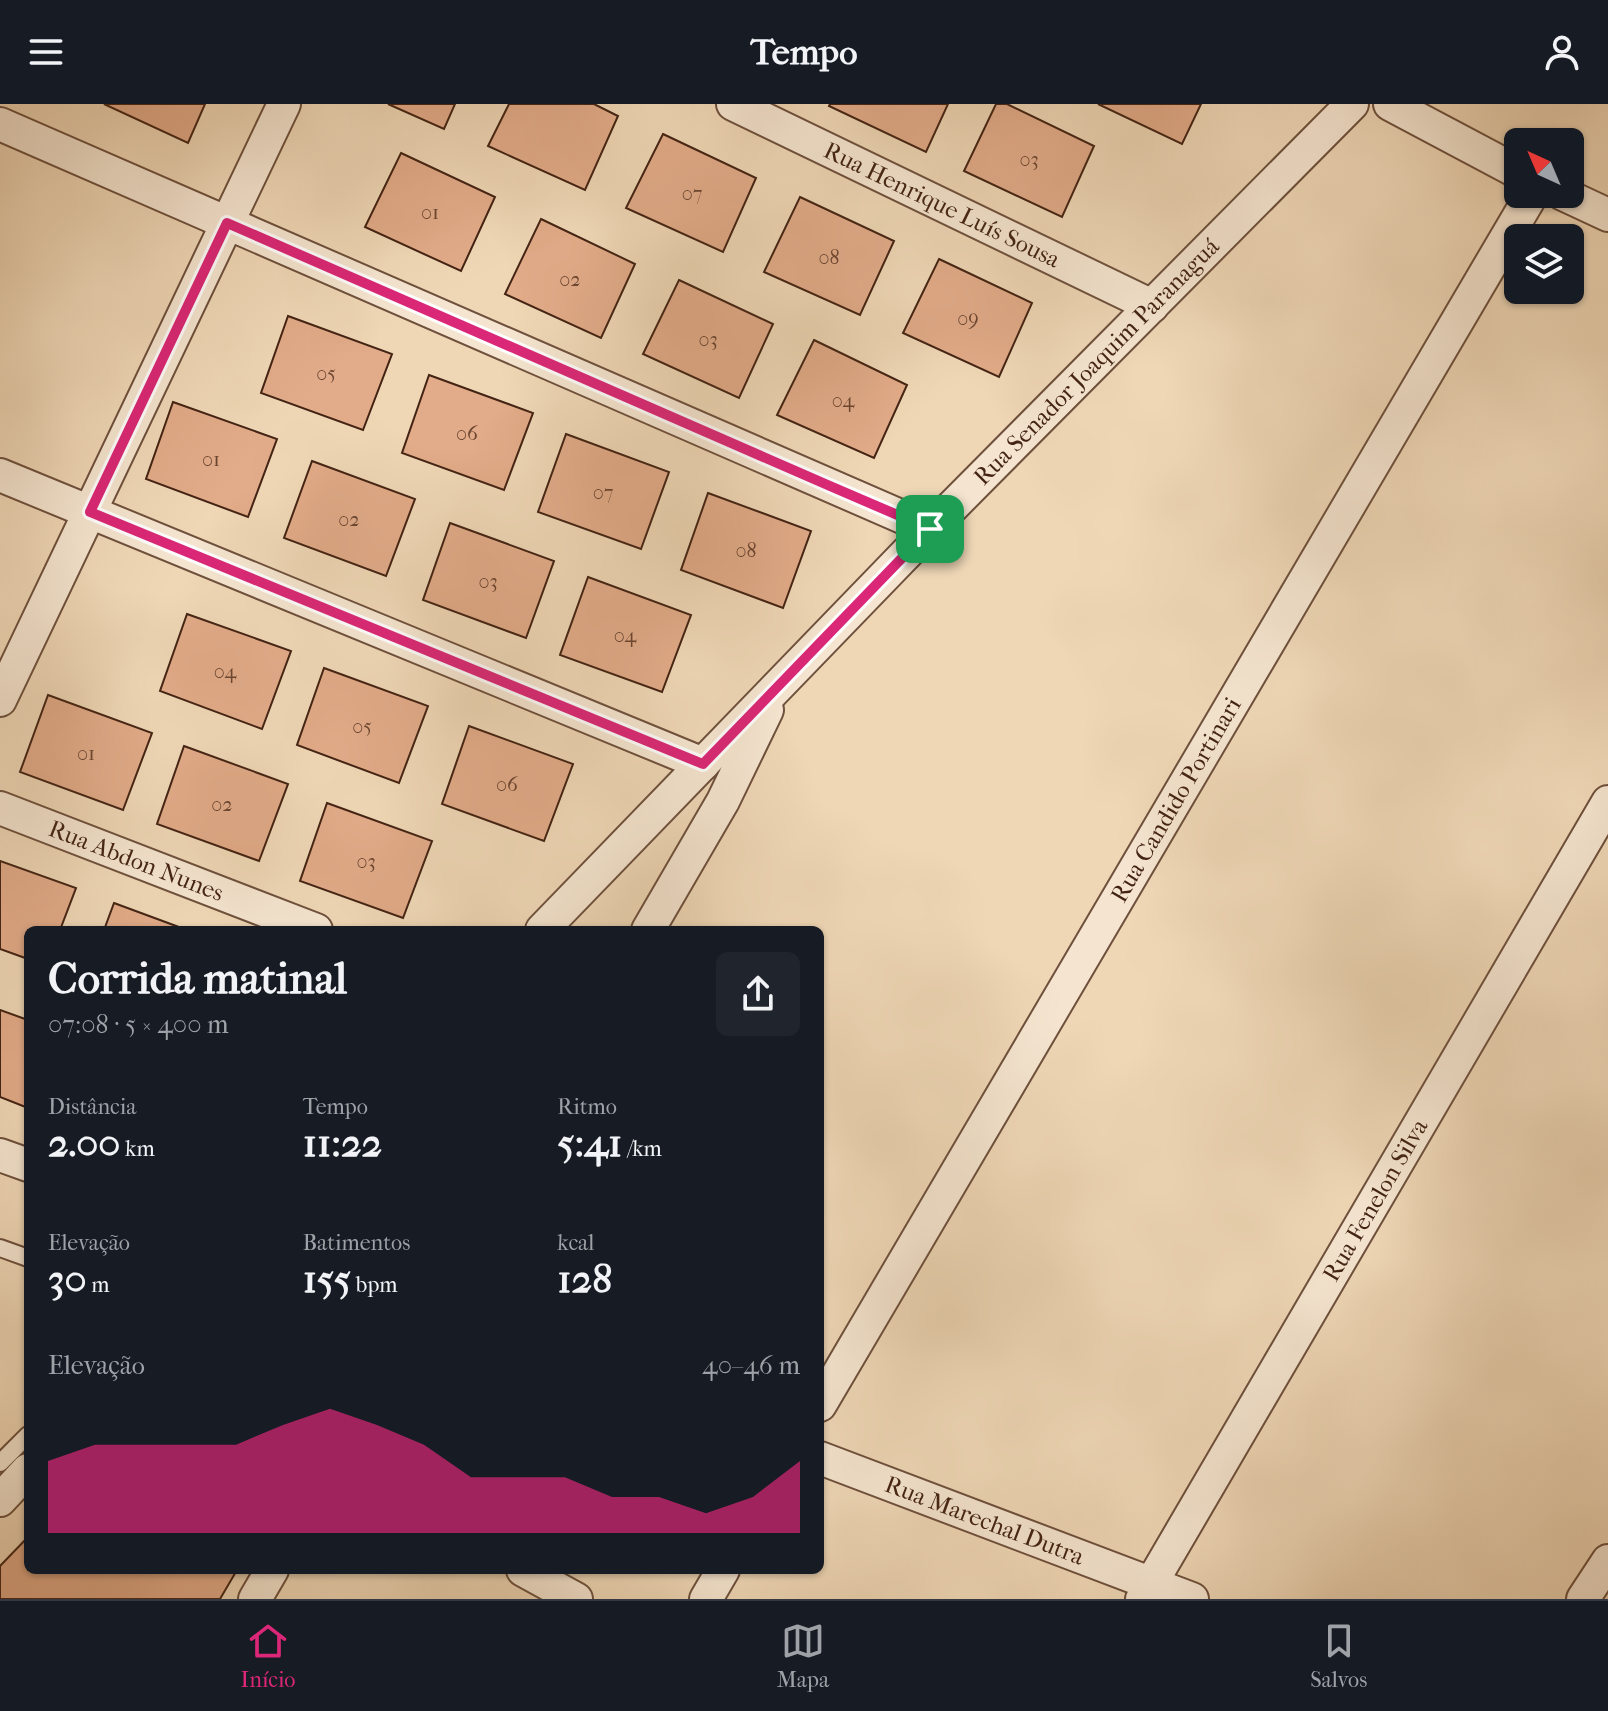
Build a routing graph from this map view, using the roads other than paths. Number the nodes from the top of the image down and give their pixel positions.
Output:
1 (284, 104) edge
2 (733, 104) edge
3 (1352, 104) edge
4 (1390, 104) edge
5 (0, 124) edge
6 (1504, 165) edge
7 (1584, 204) edge
8 (1524, 208) edge
9 (1608, 215) edge
10 (227, 223) junction
11 (1152, 306) junction
12 (0, 475) edge
13 (90, 512) junction
14 (930, 529) junction
15 (781, 682) junction
16 (0, 700) edge
17 (703, 764) junction
18 (1608, 802) edge
19 (0, 808) edge
20 (306, 926) edge
21 (546, 926) edge
22 (650, 926) edge
23 (0, 1155) edge
24 (24, 1164) edge
25 (0, 1248) edge
26 (24, 1257) edge
27 (824, 1398) edge
28 (24, 1439) edge
29 (824, 1460) edge
30 (0, 1463) edge
31 (24, 1474) edge
32 (0, 1500) edge
33 (1608, 1561) edge
34 (270, 1574) edge
35 (530, 1574) edge
36 (721, 1574) edge
37 (1147, 1591) edge
38 (255, 1599) edge
39 (576, 1599) edge
40 (706, 1599) edge
41 (1192, 1599) edge
42 (1583, 1599) edge

1 - 10 street
2 - 11 street, Rua Henrique Luís Sousa
3 - 11 street, Rua Senador Joaquim Paranaguá
4 - 6 street
5 - 10 street
7 - 9 street
8 - 27 street, Rua Candido Portinari
10 - 13 street
10 - 14 street
11 - 14 street, Rua Senador Joaquim Paranaguá
12 - 13 street
13 - 16 street
13 - 17 street
14 - 15 street, Rua Senador Joaquim Paranaguá
15 - 17 street, Rua Senador Joaquim Paranaguá
15 - 22 street
17 - 21 street, Rua Senador Joaquim Paranaguá
18 - 37 street, Rua Fenelon Silva
19 - 20 street, Rua Abdon Nunes
23 - 24 street
25 - 26 lane
28 - 30 lane
29 - 37 street, Rua Marechal Dutra
31 - 32 street
33 - 42 street
34 - 38 street
35 - 39 street
36 - 40 street
37 - 41 street, Rua Marechal Dutra

